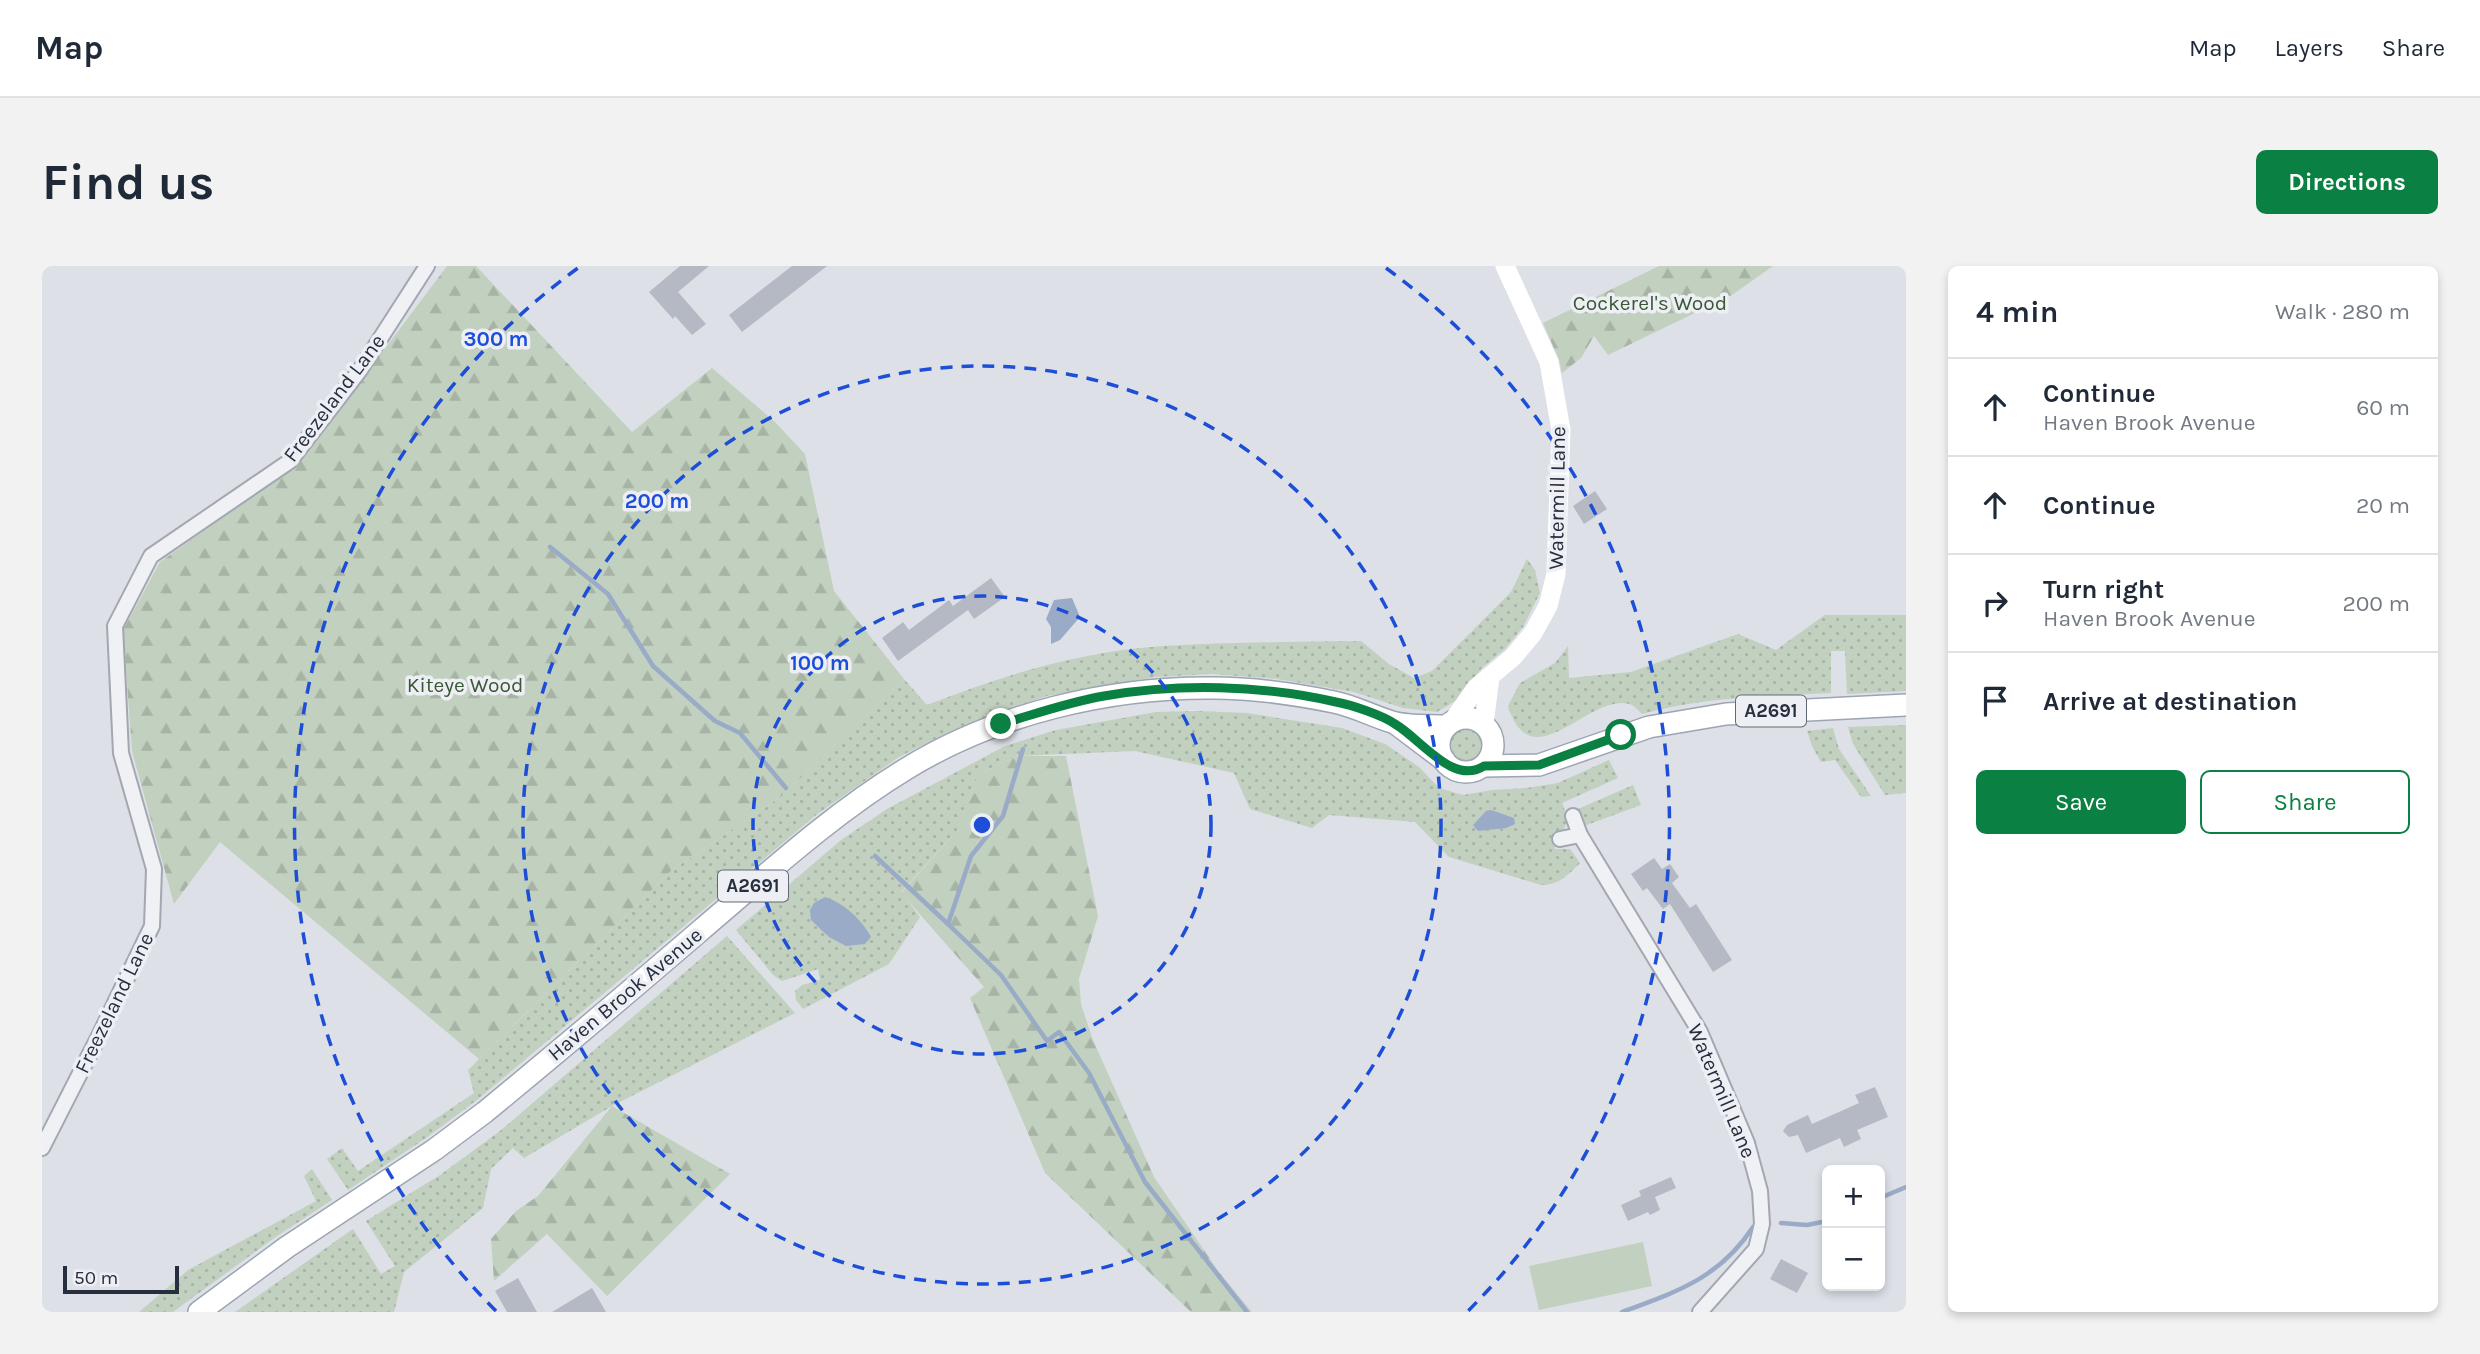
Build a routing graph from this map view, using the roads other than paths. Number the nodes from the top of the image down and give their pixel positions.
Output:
1 (427, 266) edge
2 (1505, 266) edge
3 (1490, 677) junction
4 (1906, 705) edge
5 (1395, 723) junction
6 (1450, 723) junction
7 (1488, 731) junction
8 (1444, 760) junction
9 (1539, 765) junction
10 (1484, 766) junction
11 (1573, 816) dead end
12 (1580, 835) junction
13 (1560, 839) dead end
14 (42, 1148) edge
15 (199, 1312) edge
16 (1700, 1312) edge

1 - 14 street, Freezeland Lane
2 - 3 street, Watermill Lane
3 - 6 street, Watermill Lane
3 - 7 street
4 - 9 main road, A2691
5 - 6 main road, Haven Brook Avenue / A2691
5 - 8 main road, Haven Brook Avenue / A2691
5 - 15 main road, Haven Brook Avenue / A2691
6 - 7 main road
6 - 8 main road
7 - 9 main road
7 - 10 main road
8 - 10 main road
9 - 10 main road, A2691
11 - 12 street, Watermill Lane
12 - 13 street
12 - 16 street, Watermill Lane

